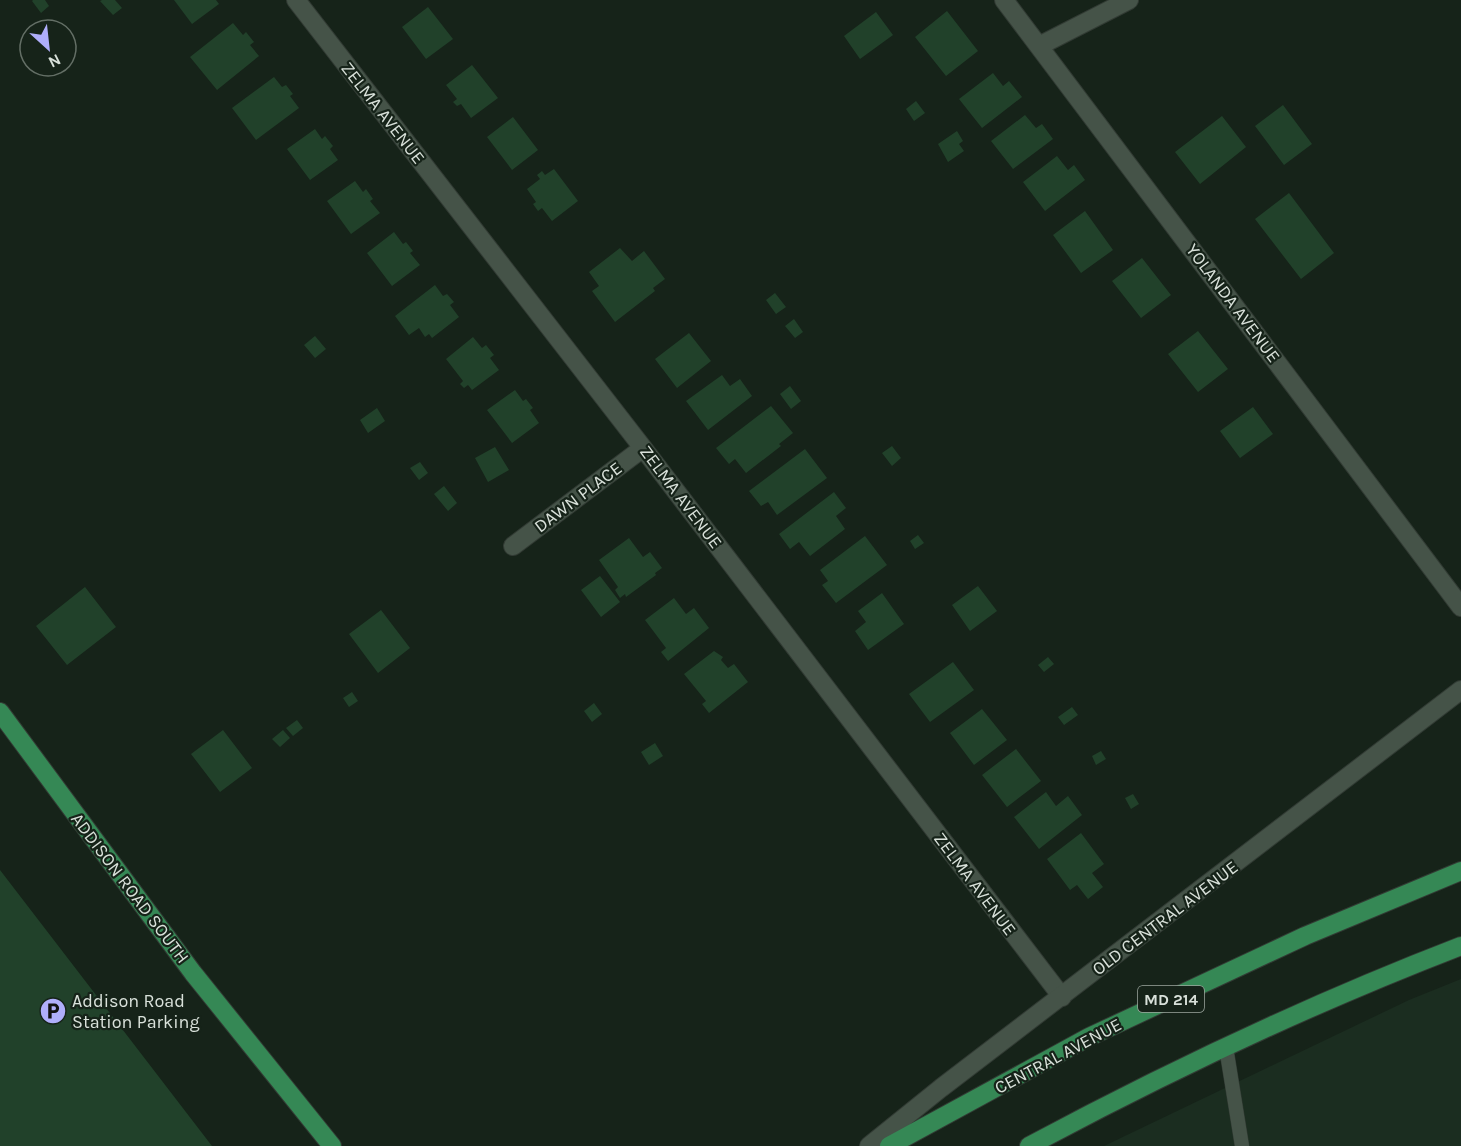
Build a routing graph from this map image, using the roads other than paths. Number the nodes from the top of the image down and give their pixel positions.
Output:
1 (296, 0) edge
2 (1004, 0) edge
3 (1129, 0) edge
4 (1039, 46) junction
5 (643, 448) junction
6 (513, 546) dead end
7 (1461, 607) edge
8 (1461, 690) edge
9 (0, 712) edge
10 (1461, 871) edge
11 (1461, 946) edge
12 (1062, 997) junction
13 (1226, 1047) junction
14 (332, 1146) edge
15 (869, 1146) edge
16 (890, 1146) edge
17 (1029, 1146) edge
18 (1242, 1146) edge

1 - 5 street, ZELMA AVENUE
2 - 4 street, YOLANDA AVENUE
3 - 4 street
4 - 7 street, YOLANDA AVENUE
5 - 6 street, DAWN PLACE
5 - 12 street, ZELMA AVENUE
8 - 12 street, OLD CENTRAL AVENUE
9 - 14 main road, ADDISON ROAD SOUTH
10 - 16 main road, CENTRAL AVENUE / MD 214
11 - 13 main road
12 - 15 street, OLD CENTRAL AVENUE
13 - 17 main road
13 - 18 lane

